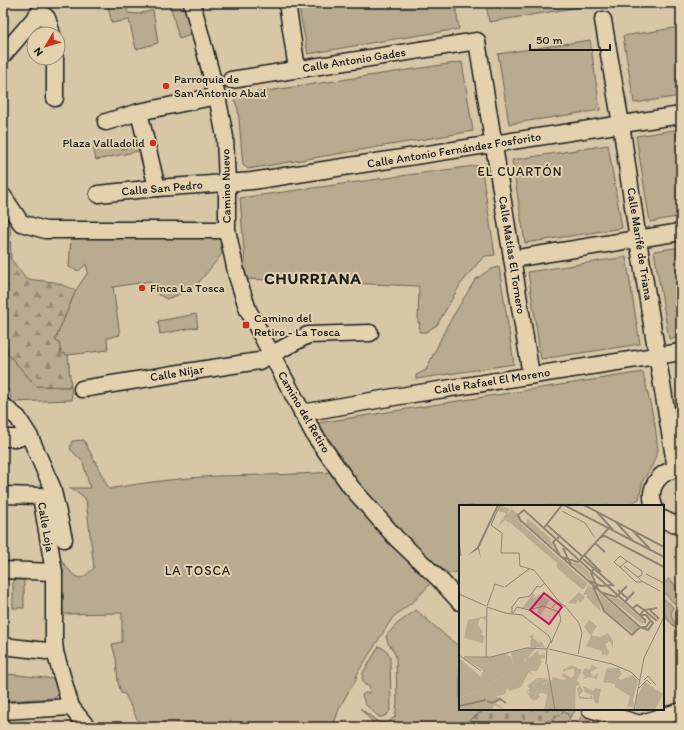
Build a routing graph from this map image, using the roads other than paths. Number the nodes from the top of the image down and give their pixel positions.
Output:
1 (192, 3) edge
2 (287, 3) edge
3 (40, 8) edge
4 (604, 20) dead end
5 (50, 26) edge
6 (477, 41) joint
7 (3, 55) edge
8 (55, 66) edge
9 (297, 69) junction
10 (231, 80) dead end
11 (216, 96) junction
12 (55, 98) dead end
13 (139, 112) junction
14 (681, 115) edge
15 (106, 122) dead end
16 (621, 124) junction
17 (493, 144) junction
18 (227, 183) junction
19 (157, 188) junction
20 (98, 194) dead end
21 (3, 196) edge
22 (227, 230) junction
23 (681, 232) edge
24 (638, 240) junction
25 (512, 260) junction
26 (370, 333) dead end
27 (301, 338) junction
28 (269, 350) junction
29 (681, 352) edge
30 (657, 356) junction
31 (531, 375) junction
32 (285, 380) junction
33 (82, 389) dead end
34 (3, 406) edge
35 (302, 413) junction
36 (3, 438) edge
37 (19, 438) dead end
38 (678, 469) edge
39 (3, 495) edge
40 (653, 505) edge
41 (664, 520) edge
42 (681, 524) edge
43 (64, 539) dead end
44 (3, 570) edge
45 (54, 572) junction
46 (458, 596) edge
47 (3, 646) edge
48 (55, 652) junction
49 (71, 707) junction
50 (593, 710) edge
51 (3, 711) edge
52 (681, 712) edge
53 (84, 725) edge
54 (643, 726) edge

1 - 11 street, Camino Nuevo
2 - 9 street
3 - 5 street
3 - 7 street
4 - 16 street, Calle Marifé de Triana
6 - 9 street, Calle Antonio Gades
6 - 17 street, Calle Matías El Tornero
8 - 12 street
9 - 10 street, Calle Antonio Gades
11 - 13 street
11 - 18 street, Camino Nuevo
13 - 15 street
13 - 19 street
14 - 16 street, Calle Antonio Fernández Fosforito
16 - 17 street, Calle Antonio Fernández Fosforito
16 - 24 street, Calle Marifé de Triana
17 - 18 street, Calle Antonio Fernández Fosforito
17 - 25 street, Calle Matías El Tornero
18 - 19 street, Calle San Pedro
18 - 22 street, Camino Nuevo
19 - 20 street, Calle San Pedro
21 - 22 street, Camino Nuevo
22 - 28 street, Camino del Retiro
23 - 24 street
24 - 25 street
24 - 30 street, Calle Marifé de Triana
25 - 31 street, Calle Matías El Tornero
26 - 27 street, Calle Níjar
27 - 28 street, Calle Níjar
27 - 32 street
28 - 32 street, Camino del Retiro
28 - 33 street, Calle Níjar
29 - 30 street, Calle Rafael El Moreno
30 - 31 street, Calle Rafael El Moreno
30 - 38 street, Calle Marifé de Triana
31 - 35 street, Calle Rafael El Moreno
32 - 35 street, Camino del Retiro
34 - 43 street
35 - 46 street, Camino del Retiro
36 - 37 street
38 - 40 street
39 - 45 street, Calle Loja
41 - 42 street
44 - 45 street
45 - 48 street
47 - 48 street
48 - 49 street
49 - 51 street
49 - 53 street
50 - 54 street
52 - 54 street

